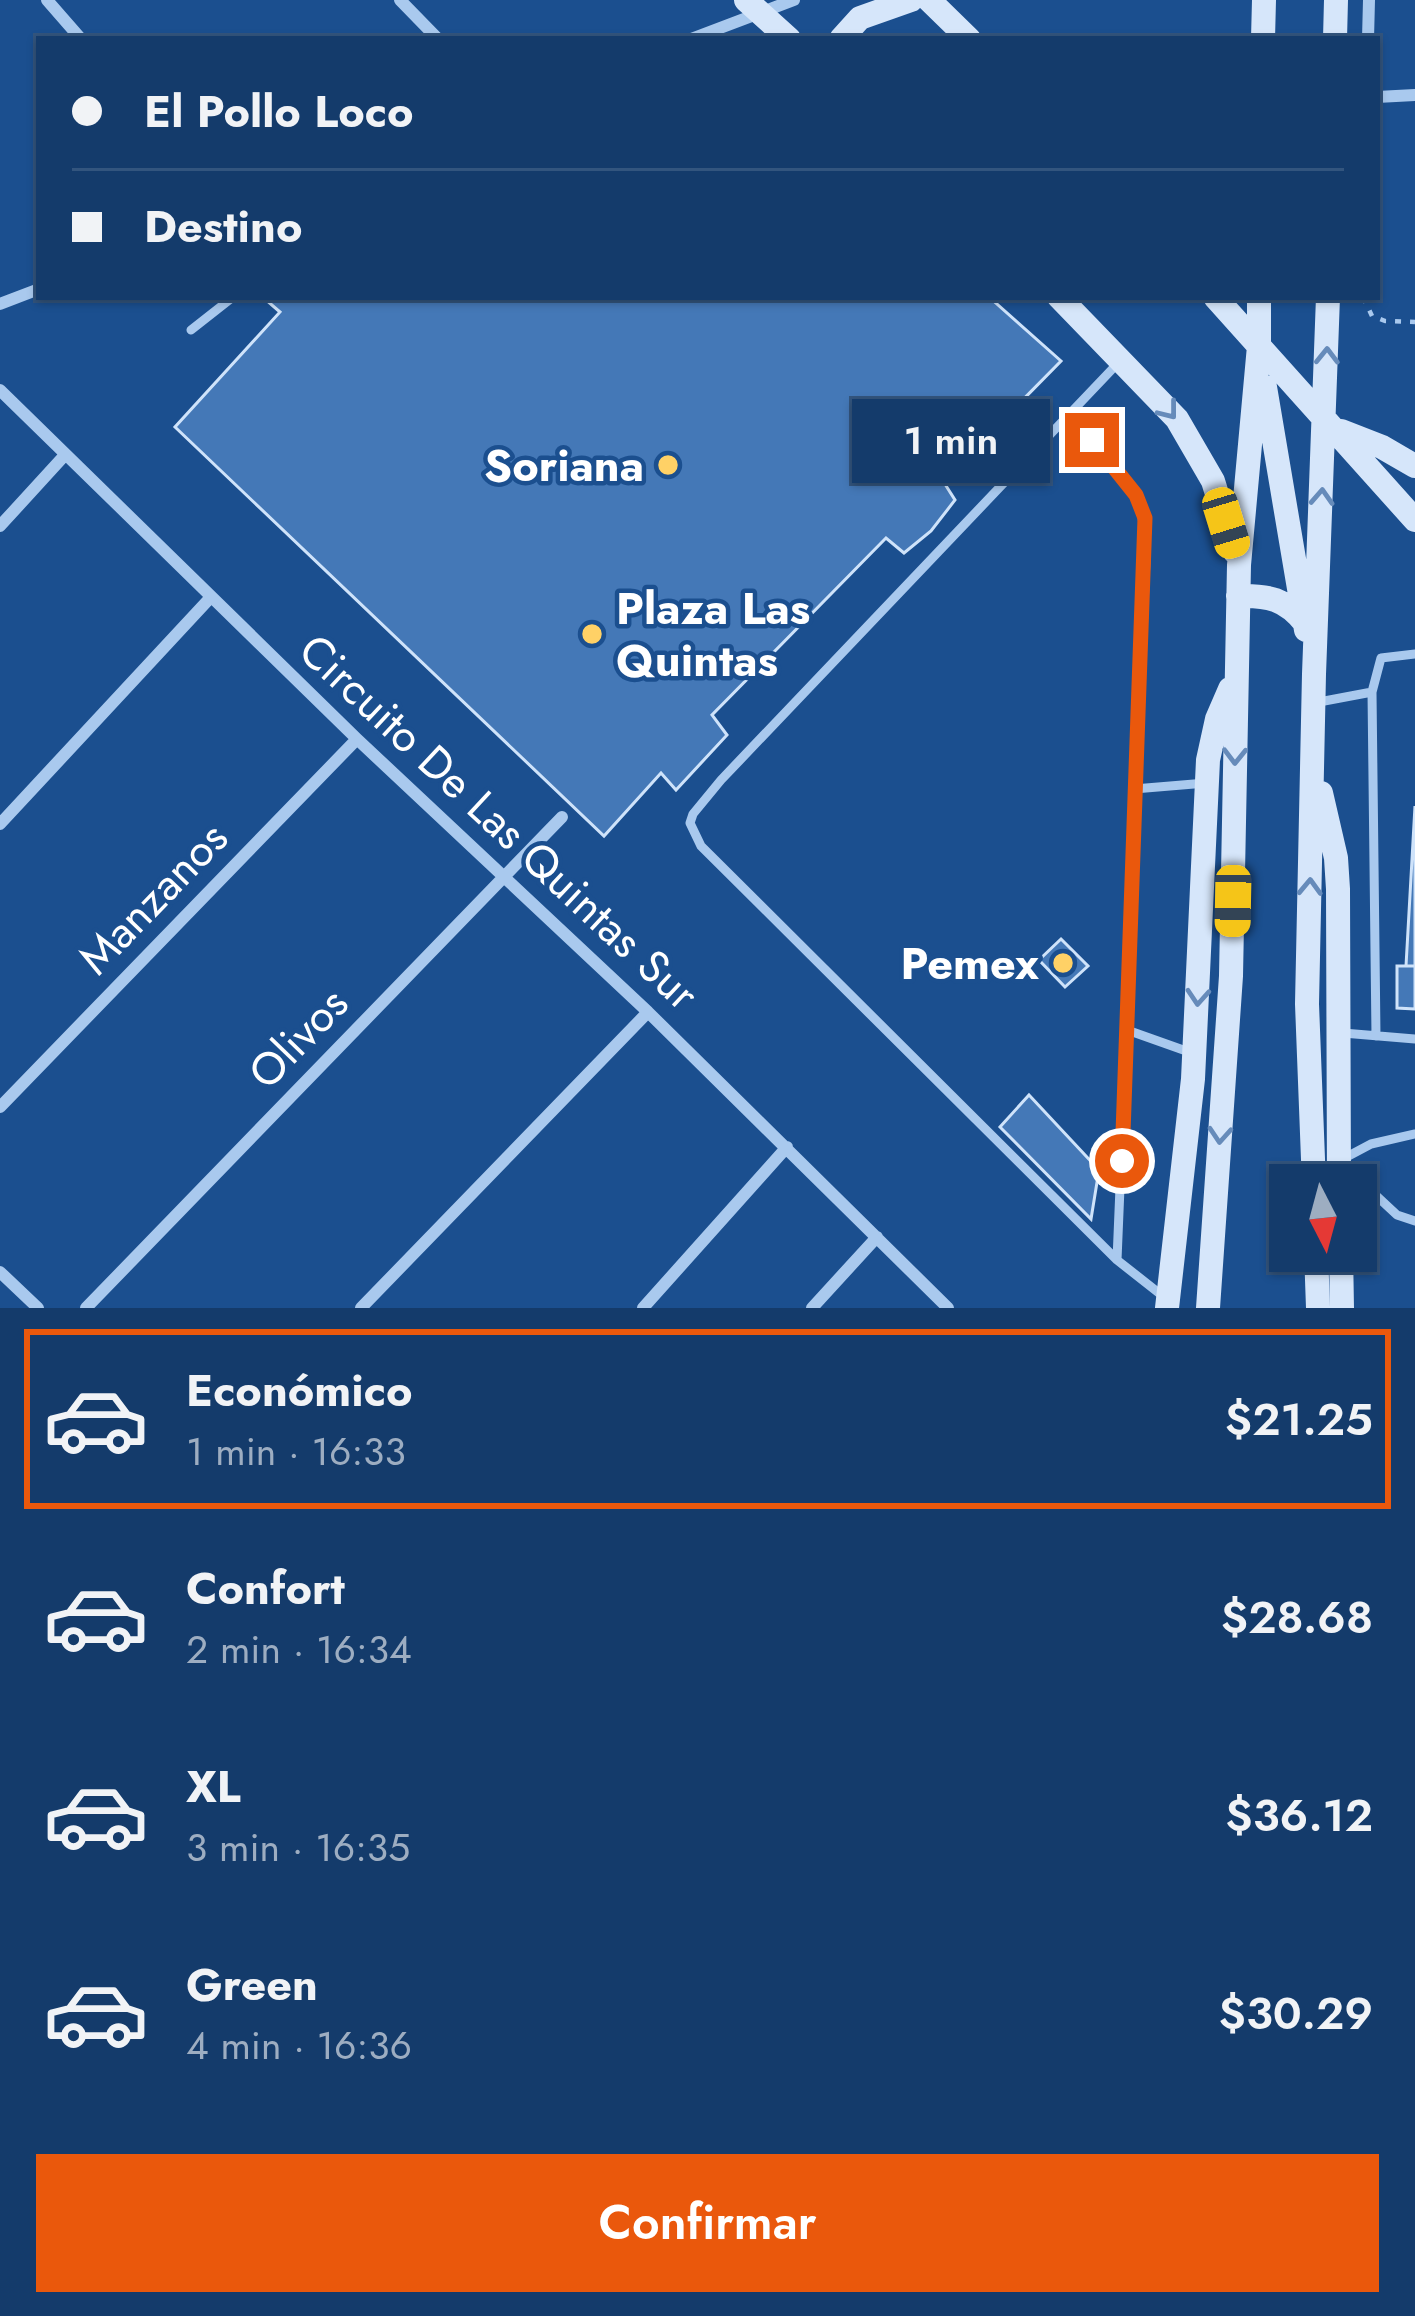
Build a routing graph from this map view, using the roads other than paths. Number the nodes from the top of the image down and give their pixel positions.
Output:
1 (47, 0) edge
2 (400, 0) edge
3 (794, 0) edge
4 (911, 0) edge
5 (929, 0) edge
6 (1264, 0) edge
7 (1336, 0) edge
8 (1369, 0) edge
9 (760, 5) edge
10 (78, 36) edge
11 (435, 36) edge
12 (697, 36) edge
13 (786, 36) edge
14 (845, 36) edge
15 (966, 36) edge
16 (1263, 36) edge
17 (1335, 36) edge
18 (1368, 36) edge
19 (1415, 95) edge
20 (1380, 97) edge
21 (36, 290) edge
22 (2, 300) edge
23 (229, 300) edge
24 (1062, 300) edge
25 (1218, 300) edge
26 (1259, 300) edge
27 (1328, 300) edge
28 (191, 330) dead end
29 (1259, 346) junction
30 (1122, 358) junction
31 (0, 389) edge
32 (1070, 412) junction
33 (1332, 423) junction
34 (64, 456) junction
35 (1415, 466) edge
36 (1415, 520) edge
37 (0, 526) edge
38 (1239, 565) junction
39 (1238, 596) junction
40 (211, 597) junction
41 (1305, 623) junction
42 (1415, 654) edge
43 (1314, 674) junction
44 (1236, 676) junction
45 (1372, 692) junction
46 (1314, 703) junction
47 (357, 739) junction
48 (1313, 766) junction
49 (1206, 783) junction
50 (1134, 789) junction
51 (562, 817) dead end
52 (0, 824) edge
53 (506, 875) junction
54 (649, 1012) junction
55 (1127, 1030) junction
56 (1340, 1033) junction
57 (1376, 1036) junction
58 (1415, 1039) edge
59 (1195, 1054) junction
60 (0, 1108) edge
61 (1415, 1134) edge
62 (788, 1147) junction
63 (1313, 1164) edge
64 (1339, 1164) edge
65 (1349, 1164) edge
66 (1377, 1201) edge
67 (1415, 1221) edge
68 (877, 1237) junction
69 (1117, 1260) junction
70 (0, 1272) edge
71 (1317, 1272) edge
72 (1341, 1272) edge
73 (1167, 1304) edge
74 (38, 1308) edge
75 (86, 1308) edge
76 (361, 1308) edge
77 (643, 1308) edge
78 (812, 1308) edge
79 (948, 1308) edge
80 (1208, 1308) edge
81 (1318, 1308) edge
82 (1342, 1308) edge

1 - 10 street
2 - 11 street
3 - 9 street
4 - 14 main road
5 - 15 main road
6 - 16 main road
7 - 17 main road
8 - 18 street
9 - 12 street
9 - 13 main road
19 - 20 street
21 - 22 street
23 - 28 lane
24 - 30 main road
25 - 29 main road
26 - 29 main road
33 -> 27 main road
29 - 33 main road
29 - 38 main road
29 - 41 main road
30 - 32 lane
30 -> 38 main road
31 - 34 street, Circuito De Las Quintas Sur
32 - 50 lane
32 - 69 lane
33 - 35 main road
33 - 36 main road
43 -> 33 main road
34 - 37 street
34 - 40 street, Circuito De Las Quintas Sur
38 - 39 main road
39 - 41 main road
39 - 44 main road
40 - 47 street, Circuito De Las Quintas Sur
40 - 52 street
41 - 43 main road
42 - 45 lane
43 - 46 main road
44 - 49 main road
44 -> 80 main road
45 - 46 lane
45 - 57 lane
46 - 48 main road
47 - 53 street, Circuito De Las Quintas Sur
47 - 60 street, Manzanos
48 - 56 main road
63 -> 48 main road
49 - 50 lane
49 -> 59 main road
50 - 55 lane
51 - 53 street, Olivos
53 - 54 street, Circuito De Las Quintas Sur
53 - 75 street, Olivos
54 - 62 street, Circuito De Las Quintas Sur
54 - 76 street
55 - 59 lane
55 - 69 lane
56 - 57 lane
56 - 64 main road
57 - 58 lane
59 - 73 main road
61 - 65 lane
62 - 68 street, Circuito De Las Quintas Sur
62 - 77 street
66 - 67 lane
68 - 78 street
68 - 79 street, Circuito De Las Quintas Sur
69 - 73 lane
70 - 74 street
71 - 81 main road
72 - 82 main road

